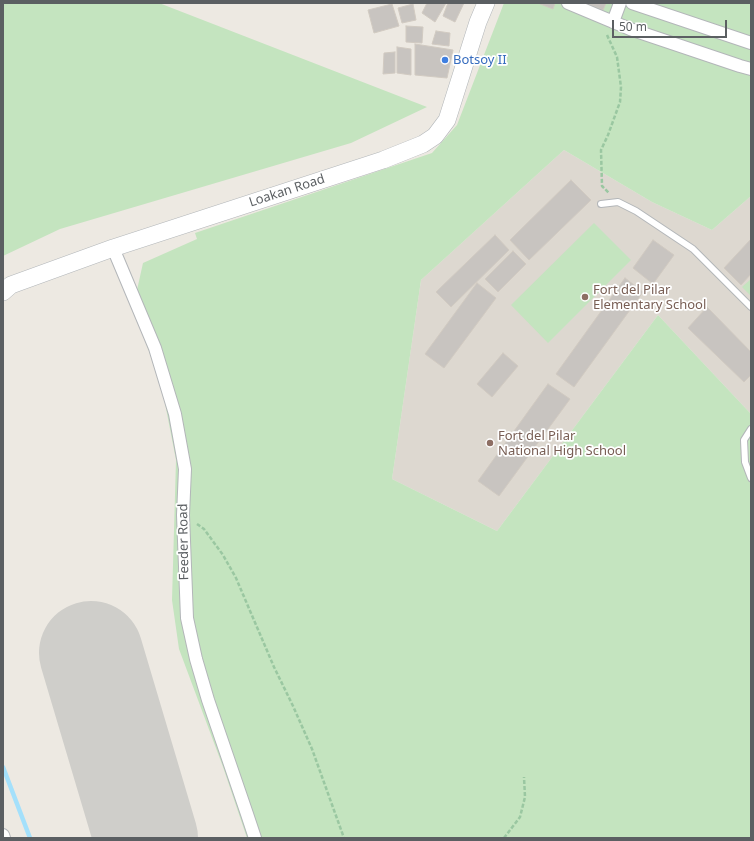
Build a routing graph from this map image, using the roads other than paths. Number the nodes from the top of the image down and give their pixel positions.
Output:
1 (486, 3) edge
2 (568, 3) edge
3 (620, 3) edge
4 (632, 3) edge
5 (609, 27) junction
6 (751, 43) edge
7 (751, 69) edge
8 (601, 204) dead end
9 (113, 248) junction
10 (3, 292) edge
11 (751, 307) edge
12 (751, 429) edge
13 (751, 478) edge
14 (3, 835) edge
15 (4, 838) edge
16 (255, 838) edge

1 - 9 main road, Loakan Road
2 - 5 street
3 - 5 street
4 - 6 street
5 - 7 street
8 - 11 lane
9 - 10 main road, Loakan Road
9 - 16 street, Feeder Road
12 - 13 lane
14 - 15 street

